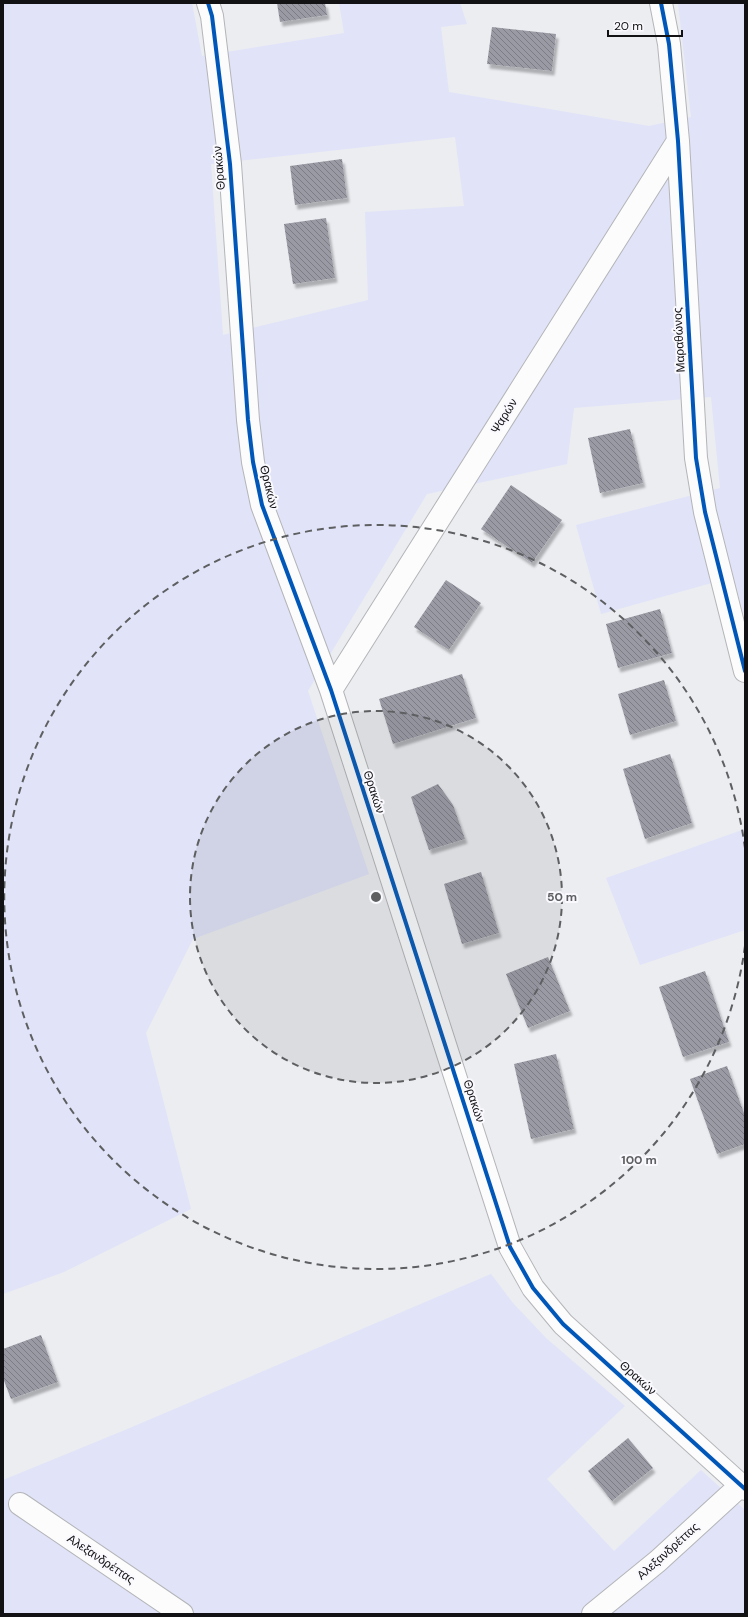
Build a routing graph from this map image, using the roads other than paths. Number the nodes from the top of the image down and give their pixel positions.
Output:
1 (208, 3) edge
2 (661, 3) edge
3 (678, 141) junction
4 (745, 671) edge
5 (330, 690) junction
6 (743, 1487) edge
7 (20, 1504) dead end
8 (182, 1614) edge
9 (593, 1614) edge

1 - 5 street, Θρακών
2 - 3 street, Μαραθώνος
3 - 4 street, Μαραθώνος
3 - 5 street, Ψαρών
5 - 6 street, Θρακών
6 - 9 street, Αλεξανδρέττας
7 - 8 street, Αλεξανδρέττας

